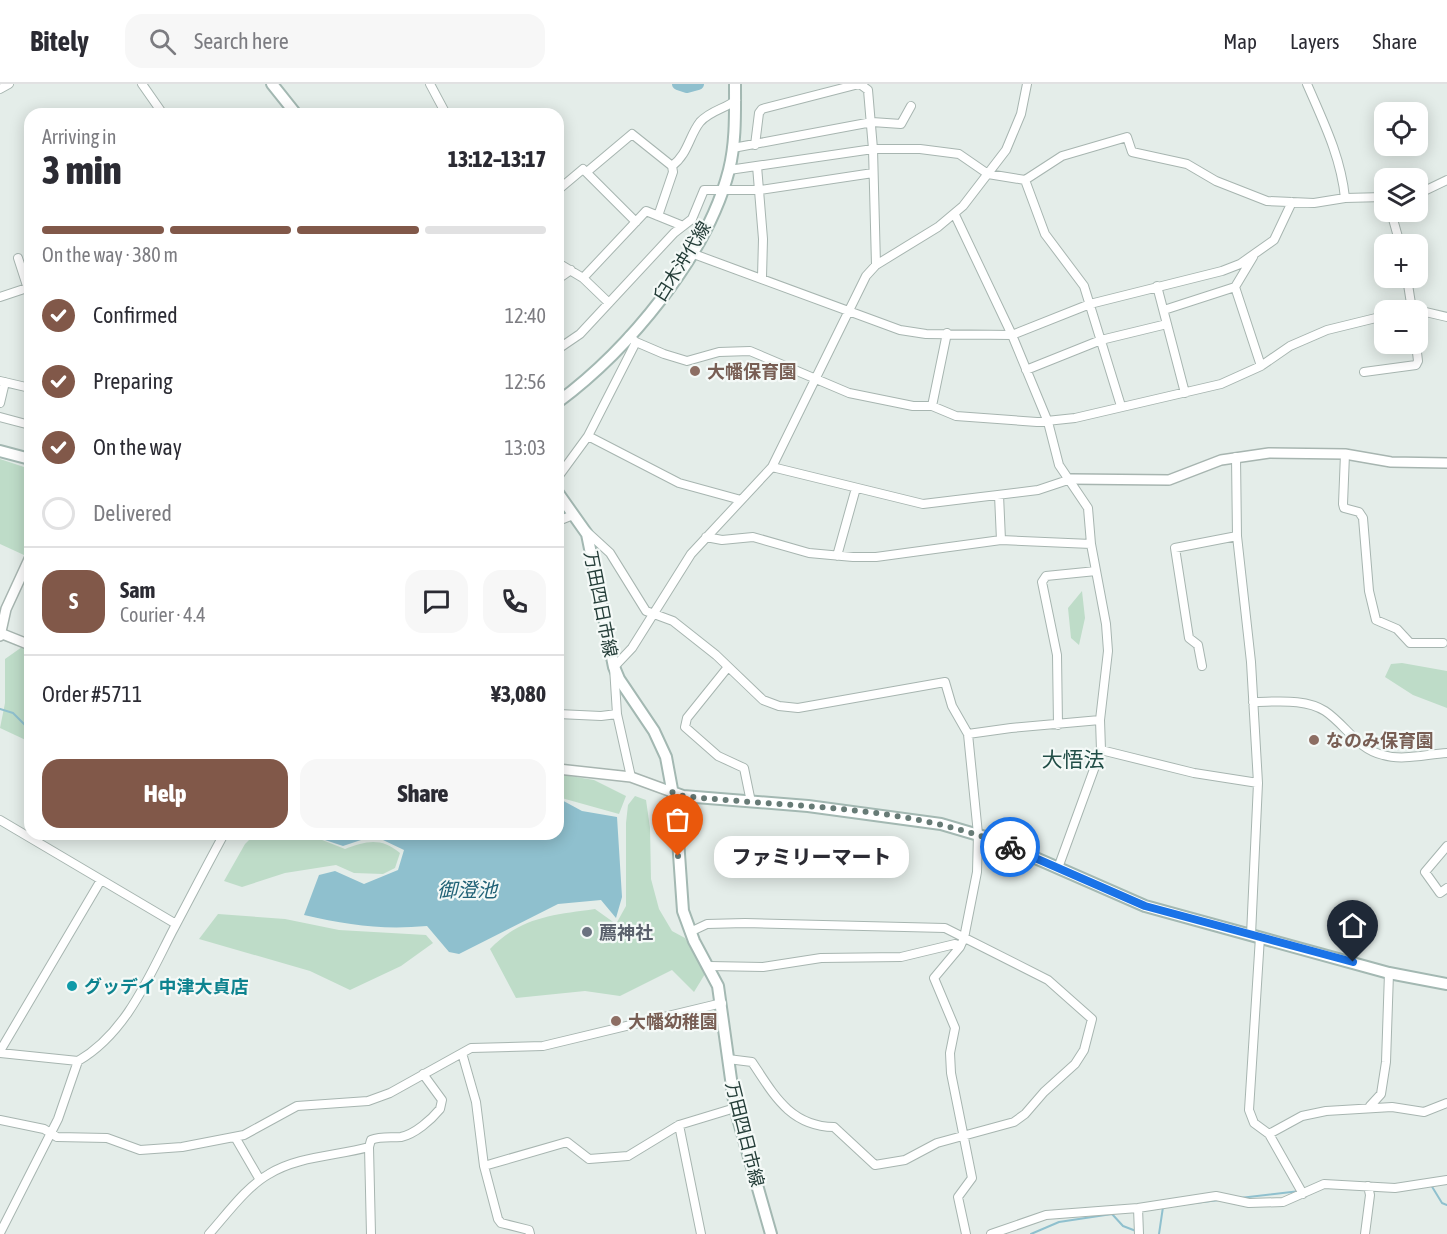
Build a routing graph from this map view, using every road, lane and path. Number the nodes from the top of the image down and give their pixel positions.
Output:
1 (9, 84) edge
2 (142, 84) edge
3 (272, 84) edge
4 (430, 84) edge
5 (737, 84) edge
6 (860, 84) edge
7 (1027, 84) edge
8 (1307, 84) edge
9 (0, 89) edge
10 (735, 101) junction
11 (911, 106) dead end
12 (159, 108) edge
13 (291, 108) edge
14 (443, 108) edge
15 (872, 122) junction
16 (754, 145) junction
17 (733, 148) junction
18 (873, 149) junction
19 (672, 166) junction
20 (757, 166) junction
21 (729, 170) junction
22 (588, 171) junction
23 (873, 173) junction
24 (988, 174) junction
25 (1024, 180) junction
26 (1447, 180) edge
27 (564, 185) edge
28 (1428, 189) edge
29 (760, 190) junction
30 (723, 191) junction
31 (1374, 197) edge
32 (1345, 198) junction
33 (1292, 202) junction
34 (955, 215) junction
35 (658, 216) junction
36 (636, 222) junction
37 (683, 226) junction
38 (691, 253) junction
39 (1254, 256) junction
40 (18, 258) dead end
41 (876, 265) junction
42 (564, 266) edge
43 (571, 270) junction
44 (564, 275) edge
45 (24, 277) edge
46 (762, 277) junction
47 (584, 278) junction
48 (1157, 286) junction
49 (1236, 287) junction
50 (24, 293) edge
51 (0, 297) edge
52 (609, 303) junction
53 (1090, 304) junction
54 (1164, 310) junction
55 (848, 312) junction
56 (1428, 313) edge
57 (1447, 317) edge
58 (1374, 318) edge
59 (1167, 324) junction
60 (947, 333) junction
61 (1012, 335) junction
62 (632, 339) junction
63 (1101, 340) junction
64 (564, 345) edge
65 (1417, 354) edge
66 (1261, 366) junction
67 (1026, 370) junction
68 (1364, 372) dead end
69 (815, 377) junction
70 (3, 381) edge
71 (24, 386) edge
72 (564, 393) edge
73 (1185, 393) junction
74 (0, 402) edge
75 (932, 406) junction
76 (1121, 406) junction
77 (0, 417) edge
78 (1048, 422) junction
79 (24, 423) edge
80 (588, 436) junction
81 (0, 451) edge
82 (1345, 454) junction
83 (24, 457) edge
84 (1236, 457) junction
85 (1447, 463) edge
86 (772, 468) junction
87 (564, 469) edge
88 (1071, 479) junction
89 (856, 488) junction
90 (999, 495) junction
91 (741, 500) junction
92 (564, 502) edge
93 (573, 515) junction
94 (564, 519) edge
95 (584, 529) junction
96 (1237, 536) junction
97 (706, 537) junction
98 (1001, 540) junction
99 (1091, 544) junction
100 (837, 556) junction
101 (24, 570) edge
102 (1096, 571) junction
103 (655, 615) junction
104 (0, 634) edge
105 (24, 643) edge
106 (1443, 643) dead end
107 (1202, 666) dead end
108 (614, 667) junction
109 (728, 667) junction
110 (1253, 702) junction
111 (564, 714) edge
112 (617, 714) junction
113 (1100, 720) junction
114 (1058, 725) junction
115 (968, 734) junction
116 (1101, 750) junction
117 (1447, 753) edge
118 (564, 770) edge
119 (631, 777) junction
120 (1258, 783) junction
121 (672, 792) junction
122 (751, 802) junction
123 (0, 820) edge
124 (24, 834) edge
125 (978, 834) junction
126 (34, 840) edge
127 (221, 840) edge
128 (1447, 846) edge
129 (1058, 868) junction
130 (101, 880) junction
131 (1447, 888) edge
132 (176, 924) junction
133 (690, 932) junction
134 (1256, 936) junction
135 (962, 942) junction
136 (709, 966) junction
137 (1389, 973) junction
138 (1447, 984) edge
139 (722, 1003) junction
140 (0, 1052) edge
141 (462, 1053) junction
142 (728, 1059) junction
143 (78, 1061) junction
144 (423, 1074) junction
145 (1447, 1103) edge
146 (1370, 1106) junction
147 (735, 1108) junction
148 (0, 1120) edge
149 (679, 1125) junction
150 (51, 1132) junction
151 (1269, 1134) junction
152 (962, 1135) junction
153 (235, 1137) junction
154 (369, 1147) junction
155 (484, 1166) junction
156 (260, 1180) junction
157 (1447, 1180) edge
158 (1368, 1186) junction
159 (1303, 1194) junction
160 (1138, 1208) junction
161 (0, 1233) edge
162 (209, 1234) edge
163 (371, 1234) edge
164 (530, 1234) edge
165 (701, 1234) edge
166 (771, 1234) edge
167 (966, 1234) edge
168 (991, 1234) edge
169 (1139, 1234) edge
170 (1365, 1234) edge

1 - 9 street
2 - 12 street
3 - 13 main road
4 - 14 street
5 - 10 main road, 臼木沖代線
6 - 15 street
6 - 16 street
7 - 24 street
8 - 32 street
10 - 17 main road, 臼木沖代線
10 - 19 street
11 - 15 street
15 - 16 street
15 - 18 street
16 - 17 street
17 - 21 main road, 臼木沖代線
18 - 20 street
18 - 23 street
18 - 24 street
19 - 22 street
19 - 35 street
20 - 21 street
20 - 29 street
21 - 30 main road, 臼木沖代線
22 - 27 street
22 - 36 street
23 - 29 street
23 - 41 street
24 - 25 street
24 - 34 street
25 - 33 street
25 - 53 street
26 - 28 street
29 - 30 street
29 - 46 street
30 - 37 street
30 - 38 main road, 臼木沖代線
31 - 32 street
32 - 33 street
33 - 39 street
34 - 41 street
34 - 61 street
35 - 36 street
35 - 37 street
36 - 47 street
37 - 52 street
38 - 46 street
38 - 62 main road, 臼木沖代線
39 - 48 street
39 - 49 street
40 - 45 street
41 - 55 street
42 - 43 street
43 - 44 street
43 - 47 street
46 - 55 street
47 - 52 street
48 - 53 street
48 - 54 street
49 - 54 street
49 - 66 street
50 - 51 street
52 - 64 street
53 - 61 street
53 - 63 street
54 - 59 street
55 - 60 street
55 - 69 street
56 - 57 street
58 - 66 street
59 - 63 street
59 - 73 street
60 - 61 street
60 - 75 street
61 - 67 street
62 - 69 street
62 - 72 main road, 臼木沖代線
62 - 80 street
63 - 67 street
63 - 76 street
65 - 68 street
66 - 73 street
67 - 78 street
69 - 75 street
69 - 86 street
70 - 71 street
70 - 74 street
73 - 76 street
75 - 78 street
76 - 78 street
77 - 79 street
78 - 88 street
80 - 87 street
80 - 91 street
81 - 83 main road
82 - 84 street
82 - 85 street
82 - 106 street
84 - 88 street
84 - 96 street
86 - 89 street
86 - 91 street
88 - 90 street
88 - 99 street
89 - 90 street
89 - 100 street
90 - 98 street
91 - 97 street
92 - 93 main road, 万田四日市線
93 - 94 street
93 - 95 main road, 万田四日市線
95 - 103 street
95 - 108 main road, 万田四日市線
96 - 107 street
96 - 110 street
97 - 100 street
97 - 103 street
98 - 99 street
98 - 100 street
99 - 102 street
101 - 104 street
102 - 113 street
102 - 114 street
103 - 108 street
103 - 109 street
104 - 105 street
108 - 112 street
108 - 121 main road, 万田四日市線
109 - 115 street
109 - 122 street
110 - 117 street
110 - 120 street
111 - 112 street
112 - 119 street
113 - 114 street
113 - 116 street
114 - 115 street
115 - 125 street
116 - 120 street
116 - 129 street
118 - 119 street
119 - 121 street
120 - 134 street
121 - 122 main road
121 - 133 main road, 万田四日市線
122 - 125 main road
123 - 124 street
125 - 129 main road
125 - 135 street
126 - 130 street
127 - 132 street
128 - 131 street
129 - 134 main road
130 - 132 street
130 - 140 street
132 - 143 street
133 - 135 street
133 - 136 main road, 万田四日市線
134 - 137 main road
134 - 151 street
135 - 136 street
135 - 152 street
135 - 152 street
136 - 139 main road, 万田四日市線
137 - 138 main road
137 - 146 street
139 - 141 street
139 - 142 main road, 万田四日市線
140 - 143 street
141 - 144 street
141 - 155 street
142 - 147 main road, 万田四日市線
142 - 152 street
143 - 150 street
144 - 153 street
144 - 154 street
145 - 146 street
146 - 151 street
147 - 149 street
147 - 166 main road, 万田四日市線
148 - 150 street
149 - 155 street
149 - 165 street
150 - 153 street
150 - 161 street
151 - 159 street
152 - 167 street
153 - 156 street
154 - 156 street
154 - 163 street
155 - 164 street
156 - 162 street
157 - 158 street
158 - 159 street
158 - 170 street
159 - 160 street
160 - 168 street
160 - 169 street

